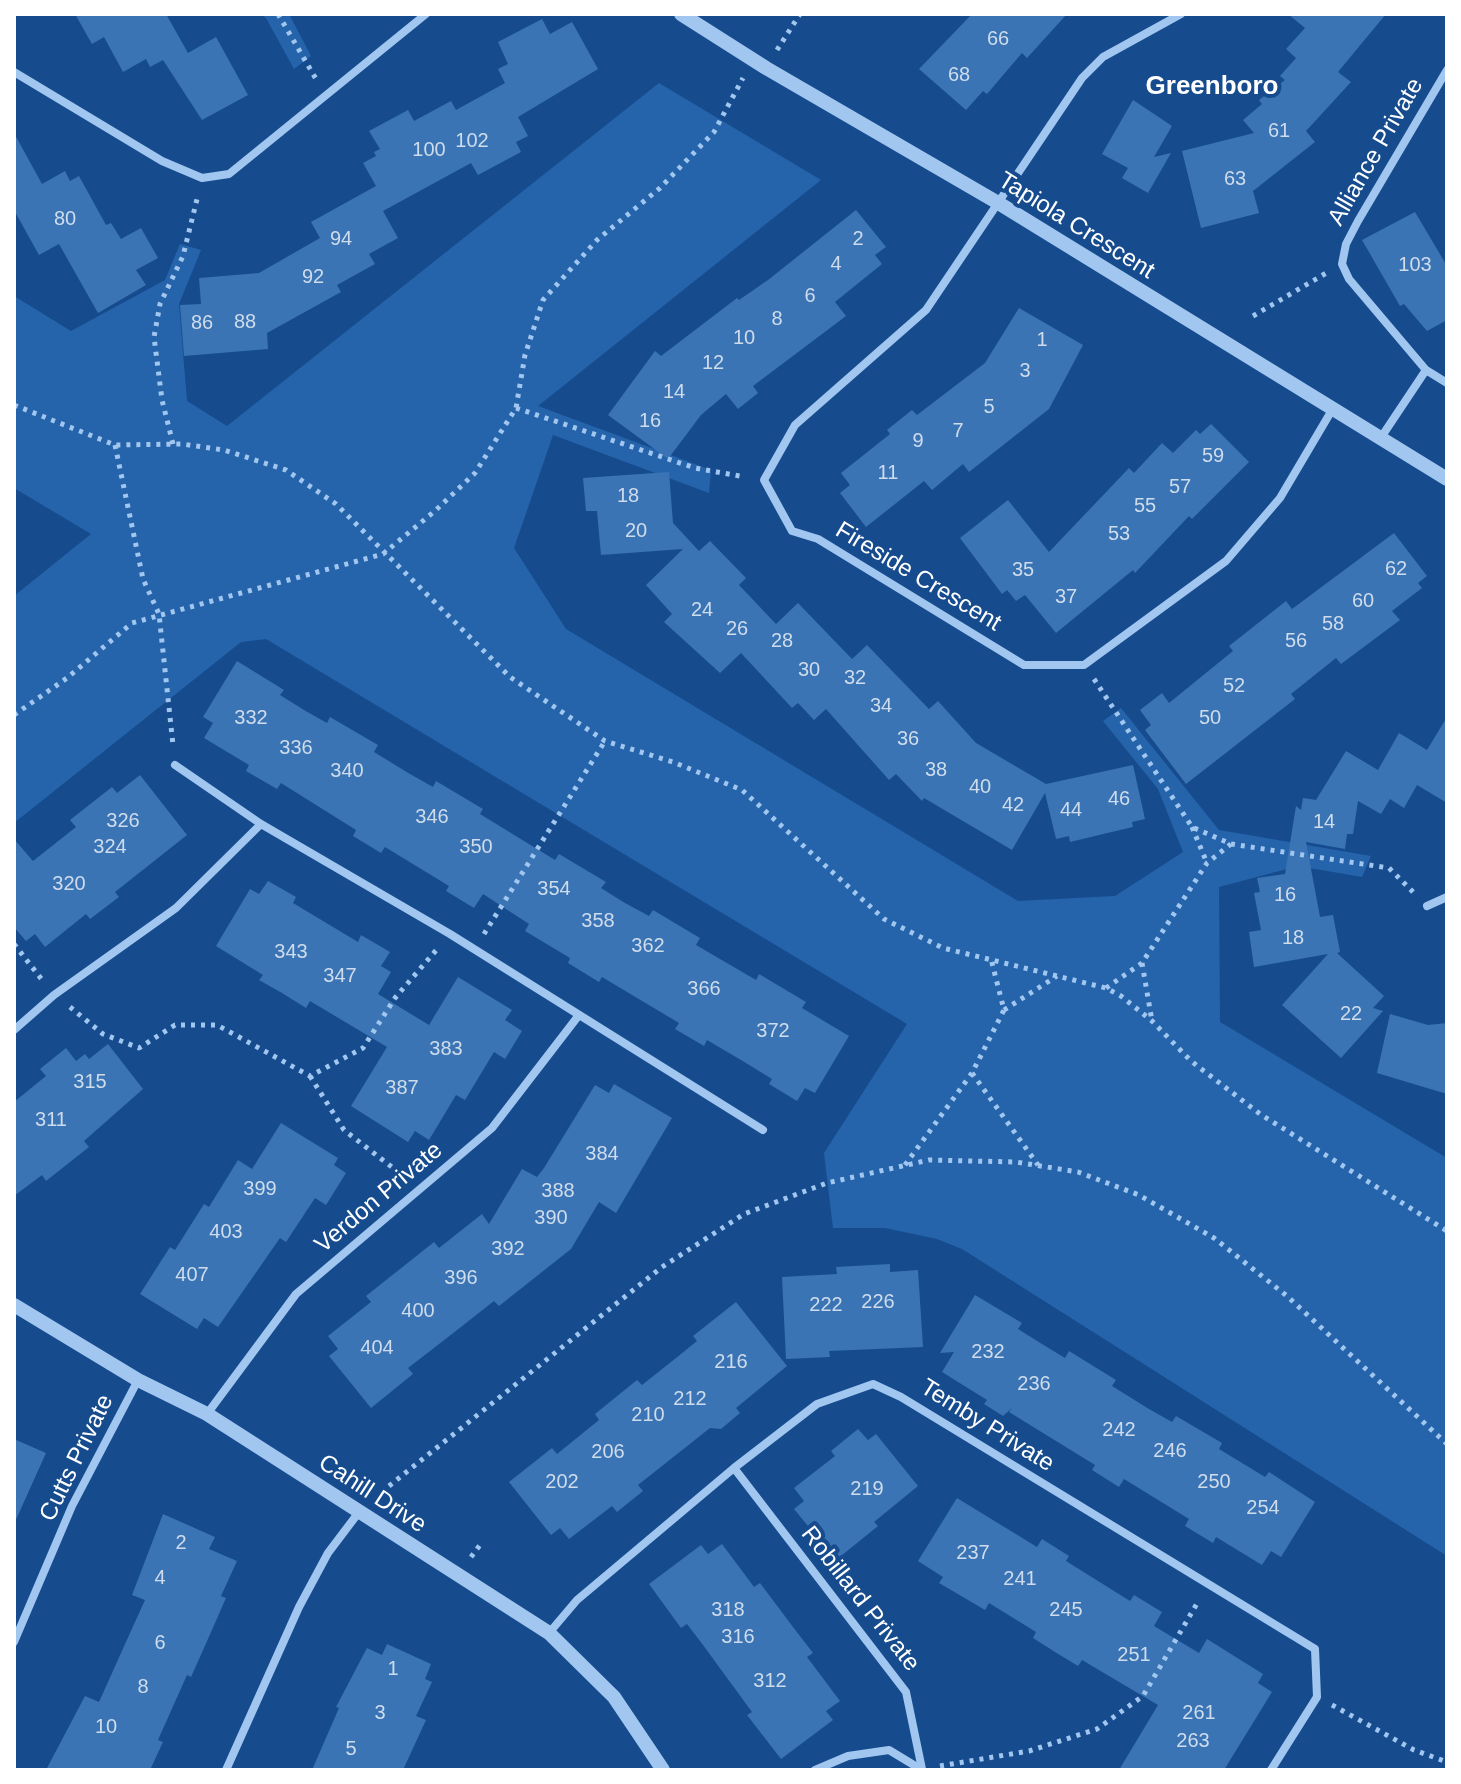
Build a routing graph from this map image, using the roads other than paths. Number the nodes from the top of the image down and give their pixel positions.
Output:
1 (426, 14) edge
2 (681, 14) edge
3 (1181, 14) edge
4 (1447, 70) edge
5 (14, 72) edge
6 (1000, 204) junction
7 (1426, 370) junction
8 (1447, 383) edge
9 (1332, 410) junction
10 (1380, 439) junction
11 (1447, 479) edge
12 (175, 765) road end
13 (261, 824) junction
14 (1447, 897) edge
15 (1427, 906) road end
16 (579, 1015) junction
17 (14, 1030) edge
18 (763, 1130) dead end
19 (14, 1305) edge
20 (138, 1380) junction
21 (207, 1414) junction
22 (734, 1468) junction
23 (359, 1512) junction
24 (549, 1633) junction
25 (14, 1642) edge
26 (226, 1770) edge
27 (663, 1770) edge
28 (815, 1770) edge
29 (922, 1770) edge
30 (1271, 1770) edge

1 - 5 street
2 - 6 street, Tapiola Crescent
3 - 6 street
4 - 7 street, Alliance Private
6 - 9 street, Tapiola Crescent
6 - 9 street, Fireside Crescent
7 - 8 street, Alliance Private
7 - 10 street
9 - 10 street, Tapiola Crescent
10 - 11 street, Tapiola Crescent
12 - 13 street
13 - 16 street
13 - 17 street
14 - 15 street
16 - 18 street
16 - 21 street, Verdon Private
19 - 20 street, Cahill Drive
20 - 21 street, Cahill Drive
20 - 25 street, Cutts Private
21 - 23 street, Cahill Drive
22 - 24 street, Temby Private
22 - 29 street, Robillard Private
22 - 30 street, Temby Private
23 - 24 street, Cahill Drive
23 - 26 street
24 - 27 street, Cahill Drive
28 - 29 street

